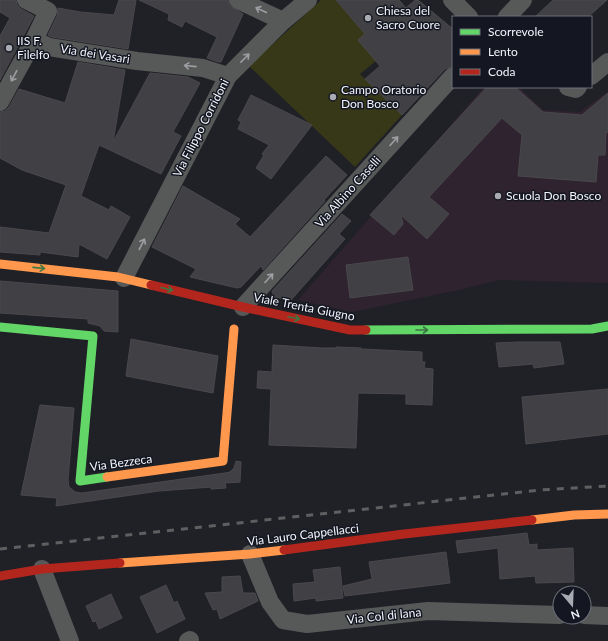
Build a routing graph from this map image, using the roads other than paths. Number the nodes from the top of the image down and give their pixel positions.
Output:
1 (26, 0) edge
2 (238, 0) edge
3 (308, 0) edge
4 (452, 0) edge
5 (523, 0) edge
6 (468, 16) edge
7 (508, 16) edge
8 (283, 21) junction
9 (34, 40) junction
10 (608, 62) edge
11 (592, 75) edge
12 (228, 76) junction
13 (452, 77) edge
14 (0, 102) edge
15 (0, 264) edge
16 (124, 278) junction
17 (243, 307) junction
18 (608, 326) edge
19 (0, 327) edge
20 (234, 329) dead end
21 (608, 514) edge
22 (250, 554) junction
23 (42, 569) junction
24 (0, 576) edge
25 (552, 615) edge
26 (592, 615) edge
27 (608, 616) edge
28 (70, 641) edge

1 - 9 street
8 -> 2 street
3 - 8 street, Via Filippo Corridoni
4 - 6 street
5 - 7 street
12 -> 8 street, Via Filippo Corridoni
12 -> 9 street, Via dei Vasari
9 -> 14 street
10 - 11 street
16 -> 12 street, Via Filippo Corridoni
17 -> 13 street, Via Albino Caselli
15 -> 16 street, Viale Trenta Giugno
16 -> 17 street, Viale Trenta Giugno
17 -> 18 street, Viale Trenta Giugno
19 - 20 street, Via Bezzeca
21 - 22 street, Via Lauro Cappellacci
22 - 23 street, Via Lauro Cappellacci
22 - 25 street, Via Col di lana
23 - 24 street, Via Lauro Cappellacci
23 - 28 street
26 - 27 street

